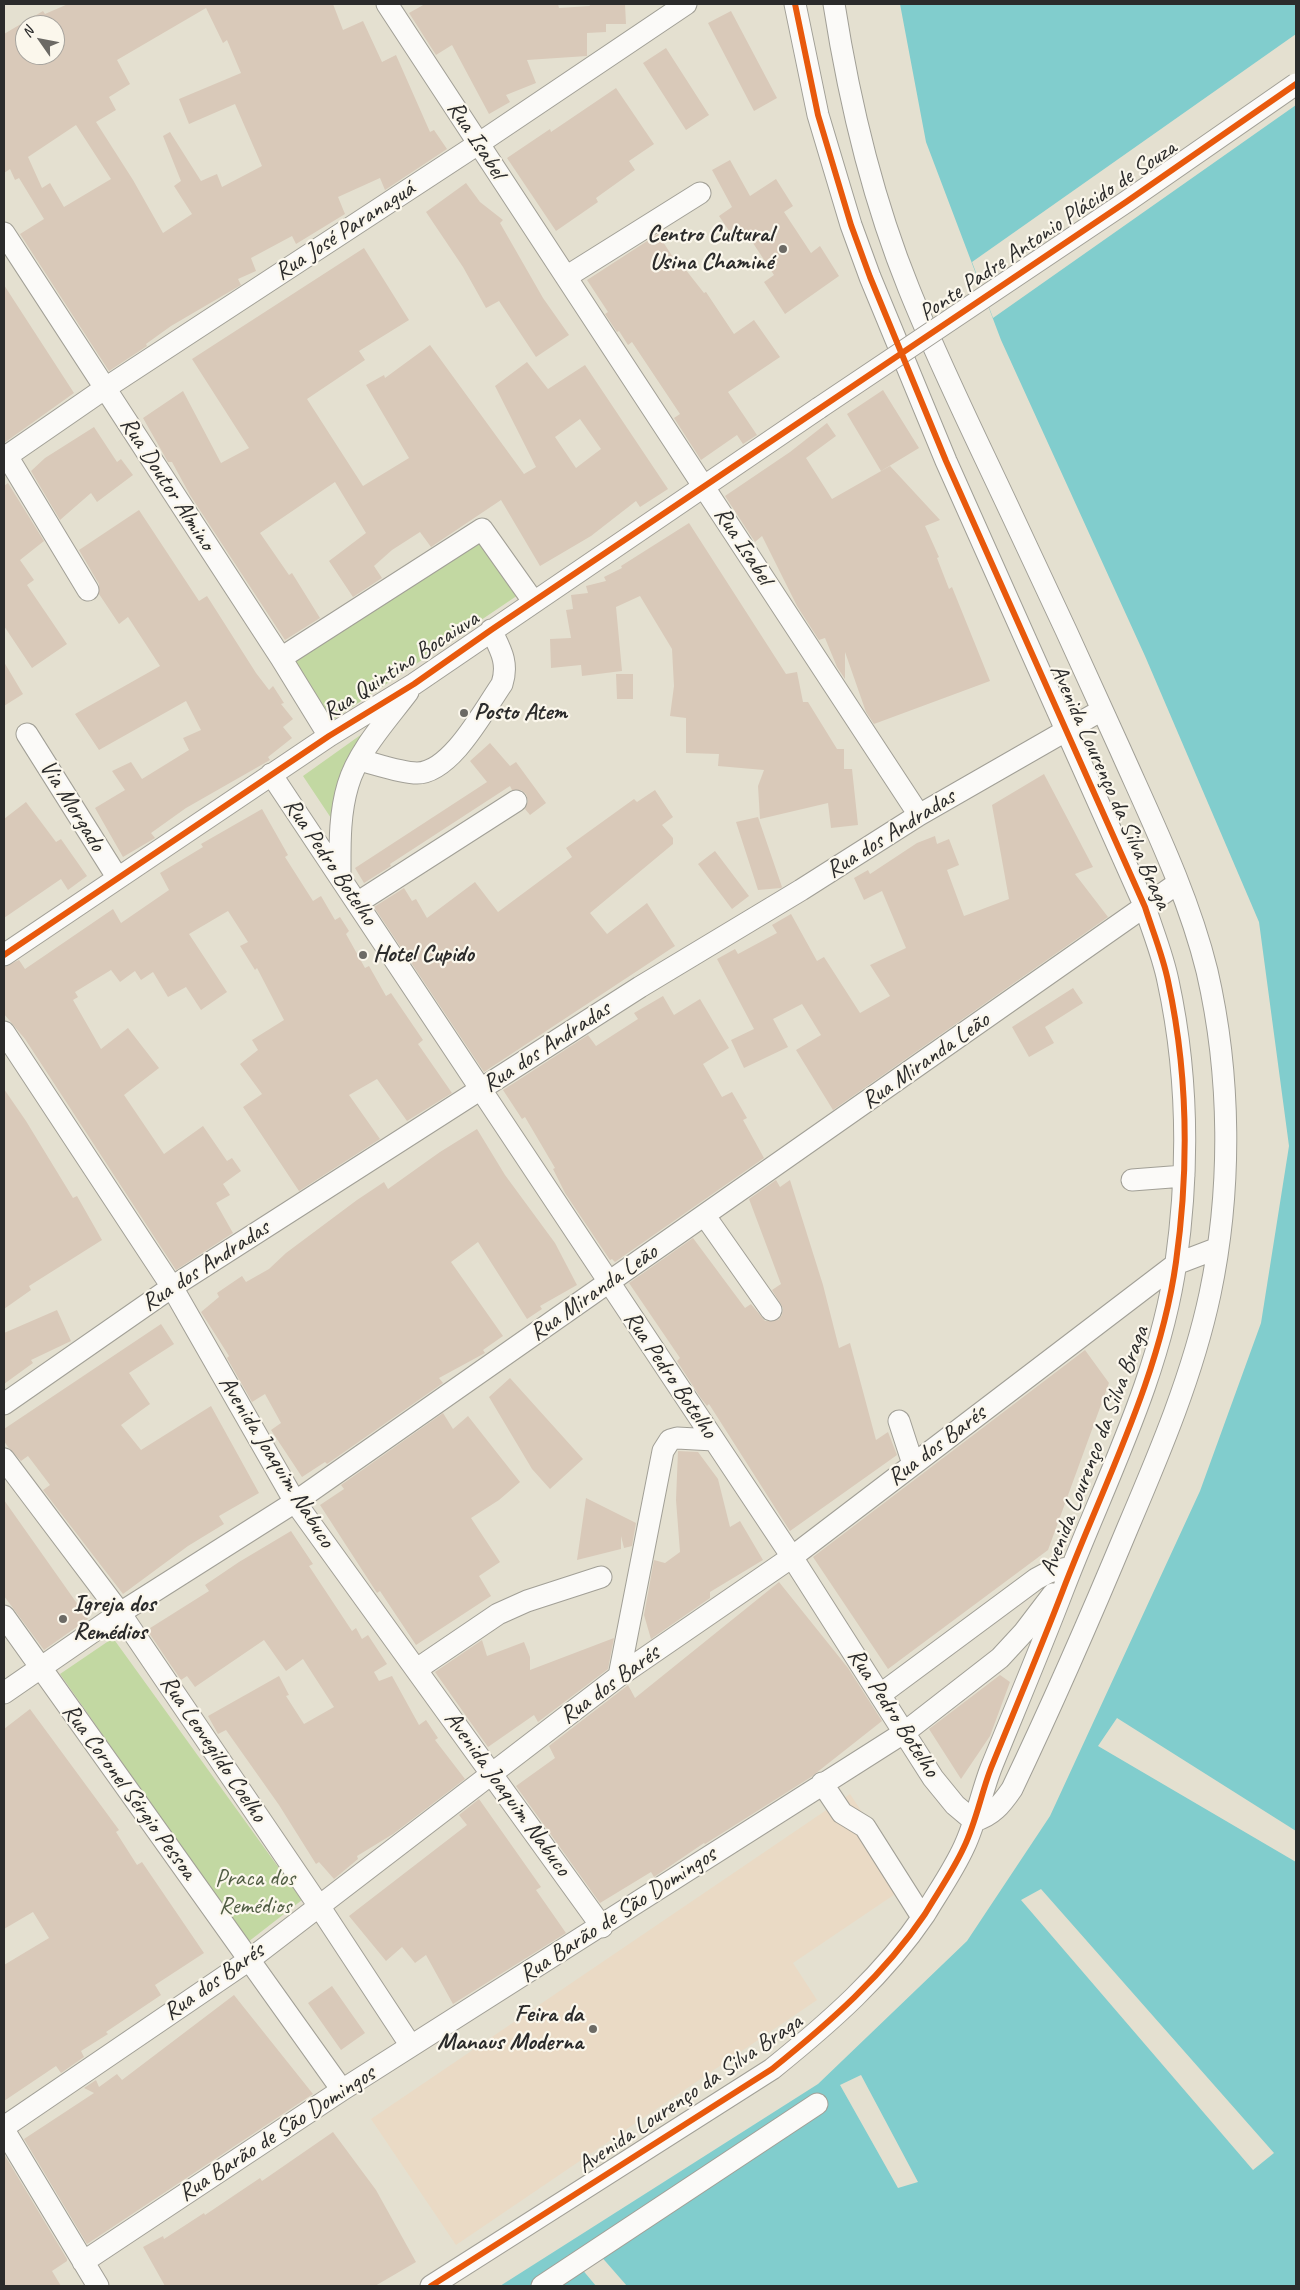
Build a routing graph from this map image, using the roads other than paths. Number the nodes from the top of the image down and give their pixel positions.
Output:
1 (387, 4) edge
2 (686, 4) edge
3 (795, 4) edge
4 (834, 4) edge
5 (1296, 84) edge
6 (478, 144) junction
7 (700, 193) dead end
8 (4, 233) edge
9 (566, 277) junction
10 (104, 389) junction
11 (819, 408) joint
12 (6, 457) edge
13 (704, 487) junction
14 (88, 590) dead end
15 (533, 601) junction
16 (490, 630) junction
17 (281, 658) junction
18 (414, 684) junction
19 (1102, 710) junction
20 (1065, 732) junction
21 (27, 734) dead end
22 (329, 736) junction
23 (360, 760) junction
24 (271, 774) junction
25 (516, 801) dead end
26 (919, 815) junction
27 (340, 877) junction
28 (117, 878) junction
29 (1178, 884) junction
30 (357, 903) junction
31 (1145, 908) junction
32 (4, 955) edge
33 (4, 1032) edge
34 (482, 1089) junction
35 (1184, 1176) junction
36 (1132, 1180) dead end
37 (705, 1216) junction
38 (1218, 1248) junction
39 (1176, 1264) junction
40 (609, 1283) junction
41 (172, 1287) junction
42 (771, 1310) dead end
43 (4, 1404) edge
44 (899, 1421) dead end
45 (714, 1440) junction
46 (4, 1459) edge
47 (913, 1464) junction
48 (295, 1502) junction
49 (792, 1557) junction
50 (1072, 1567) junction
51 (601, 1577) dead end
52 (120, 1613) junction
53 (4, 1616) edge
54 (41, 1668) junction
55 (417, 1669) junction
56 (619, 1676) junction
57 (4, 1693) edge
58 (881, 1694) junction
59 (905, 1732) junction
60 (492, 1774) junction
61 (822, 1783) junction
62 (974, 1822) junction
63 (319, 1906) junction
64 (922, 1917) junction
65 (602, 1927) junction
66 (249, 1960) junction
67 (411, 2046) junction
68 (342, 2090) junction
69 (817, 2104) dead end
70 (4, 2129) edge
71 (84, 2262) junction
72 (98, 2286) edge
73 (431, 2286) edge
74 (542, 2286) edge

1 - 6 street, Rua Isabel
2 - 6 street, Rua José Paranaguá
3 - 20 street, Avenida Lourenço da Silva Braga
4 - 19 street, Avenida Lourenço da Silva Braga
5 - 11 street, Ponte Padre Antonio Plácido de Souza, bridge
6 - 9 street, Rua Isabel
6 - 10 street, Rua José Paranaguá
7 - 9 street
8 - 10 street, Rua Doutor Almino
9 - 13 street, Rua Isabel
10 - 12 street, Rua José Paranaguá
10 - 17 street, Rua Doutor Almino
11 - 13 street, Rua Quintino Bocaiuva
12 - 14 street
13 - 15 street, Rua Quintino Bocaiuva
13 - 26 street, Rua Isabel
15 - 16 street, Rua Quintino Bocaiuva
15 - 17 street
16 - 18 street, Rua Quintino Bocaiuva
16 - 23 street
17 - 22 street, Rua Doutor Almino
18 - 22 street, Rua Quintino Bocaiuva
18 - 23 street
19 - 20 street, Rua dos Andradas
19 - 29 street, Avenida Lourenço da Silva Braga
20 - 26 street, Rua dos Andradas
20 - 31 street, Avenida Lourenço da Silva Braga
21 - 28 street, Via Morgado
22 - 24 street, Rua Quintino Bocaiuva
23 - 27 street
24 - 27 street, Rua Pedro Botelho
24 - 28 street, Rua Quintino Bocaiuva
25 - 30 street
26 - 34 street, Rua dos Andradas
27 - 30 street, Rua Pedro Botelho
28 - 32 street, Rua Quintino Bocaiuva
29 - 31 street, Rua Miranda Leão
29 - 38 street, Avenida Lourenço da Silva Braga
30 - 34 street, Rua Pedro Botelho
31 - 35 street, Avenida Lourenço da Silva Braga
31 - 37 street, Rua Miranda Leão
33 - 41 street, Avenida Joaquim Nabuco
34 - 40 street, Rua Pedro Botelho
34 - 41 street, Rua dos Andradas
35 - 36 street
35 - 39 street, Avenida Lourenço da Silva Braga
37 - 40 street, Rua Miranda Leão
37 - 42 street
38 - 39 street, Rua dos Barés
38 - 62 street, Avenida Lourenço da Silva Braga
39 - 47 street, Rua dos Barés
39 - 50 street, Avenida Lourenço da Silva Braga
40 - 45 street, Rua Pedro Botelho
40 - 48 street, Rua Miranda Leão
41 - 43 street, Rua dos Andradas
41 - 48 street, Avenida Joaquim Nabuco
44 - 47 street
45 - 49 street, Rua Pedro Botelho
45 - 56 street
46 - 52 street, Rua Leovegildo Coelho
47 - 49 street, Rua dos Barés
48 - 52 street, Rua Miranda Leão
48 - 55 street, Avenida Joaquim Nabuco
49 - 56 street, Rua dos Barés
49 - 58 street, Rua Pedro Botelho
50 - 58 street
50 - 59 street, Rua Barão de São Domingos
50 - 62 street, Avenida Lourenço da Silva Braga
51 - 55 street
52 - 54 street, Rua Miranda Leão
52 - 63 street, Rua Leovegildo Coelho
53 - 54 street, Rua Coronel Sérgio Pessoa
54 - 57 street, Rua Miranda Leão
54 - 66 street, Rua Coronel Sérgio Pessoa
55 - 60 street, Avenida Joaquim Nabuco
56 - 60 street, Rua dos Barés
58 - 59 street, Rua Pedro Botelho
59 - 61 street, Rua Barão de São Domingos
59 - 62 street, Rua Pedro Botelho
60 - 63 street, Rua dos Barés
60 - 65 street, Avenida Joaquim Nabuco
61 - 64 street
61 - 65 street, Rua Barão de São Domingos
62 - 64 street, Avenida Lourenço da Silva Braga
63 - 66 street, Rua dos Barés
63 - 67 street, Rua Leovegildo Coelho
64 - 73 street, Avenida Lourenço da Silva Braga
65 - 67 street, Rua Barão de São Domingos
66 - 68 street, Rua Coronel Sérgio Pessoa
66 - 70 street, Rua dos Barés
67 - 68 street, Rua Barão de São Domingos
68 - 71 street, Rua Barão de São Domingos
69 - 74 street
70 - 71 street
71 - 72 street

